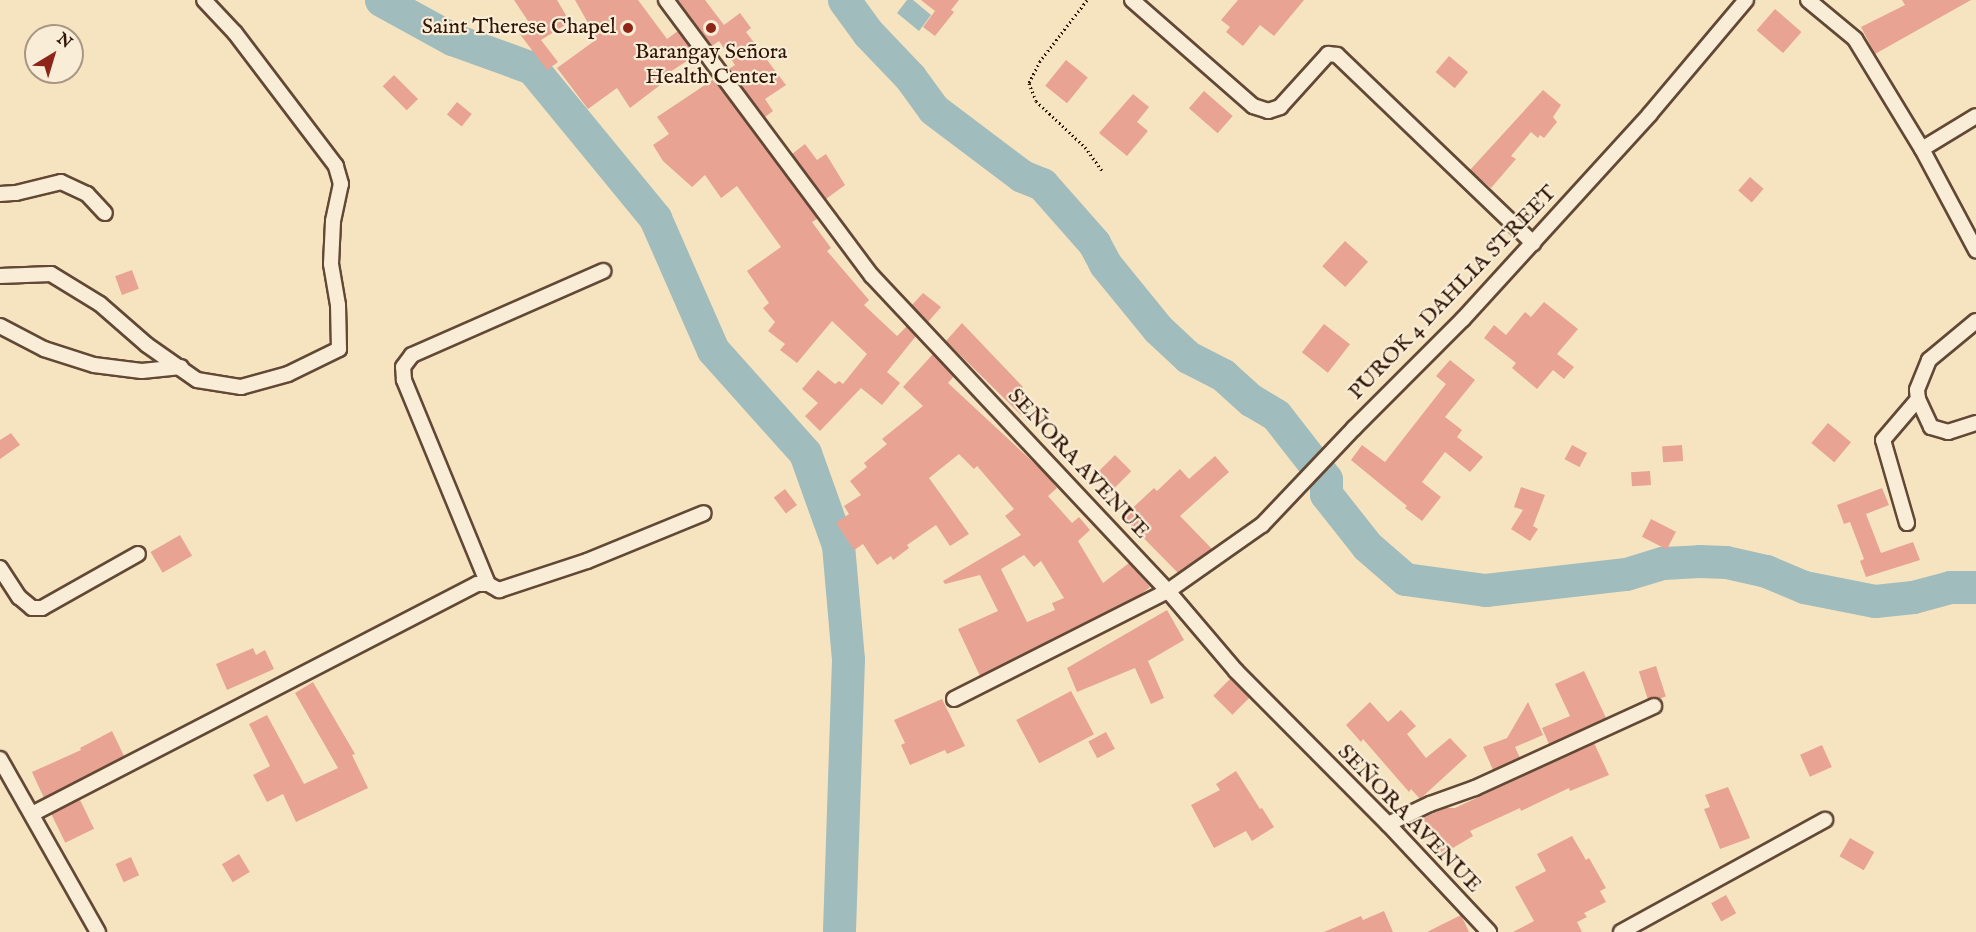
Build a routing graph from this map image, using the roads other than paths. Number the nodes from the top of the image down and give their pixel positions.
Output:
1 (204, 0) edge
2 (666, 0) edge
3 (1132, 0) edge
4 (1746, 0) edge
5 (1808, 0) edge
6 (1976, 116) edge
7 (1922, 148) junction
8 (0, 194) edge
9 (105, 213) dead end
10 (1533, 243) junction
11 (1976, 250) edge
12 (603, 271) dead end
13 (0, 276) edge
14 (1976, 321) edge
15 (0, 326) edge
16 (181, 367) junction
17 (1918, 399) junction
18 (1976, 423) edge
19 (704, 513) dead end
20 (1907, 523) dead end
21 (138, 554) dead end
22 (0, 568) edge
23 (488, 584) junction
24 (1168, 591) junction
25 (954, 699) dead end
26 (1654, 706) dead end
27 (0, 759) edge
28 (32, 814) junction
29 (1825, 820) dead end
30 (1388, 824) junction
31 (98, 932) edge
32 (1489, 932) edge
33 (1621, 932) edge

1 - 16 street
2 - 24 street, SEÑORA AVENUE
3 - 10 street
4 - 10 street, PUROK 4 DAHLIA STREET
5 - 7 street
6 - 7 street
7 - 11 street
8 - 9 street
10 - 24 street, PUROK 4 DAHLIA STREET
12 - 23 street
13 - 16 street
14 - 17 street
15 - 16 street
17 - 18 street
17 - 20 street
19 - 23 street
21 - 22 street
23 - 28 street
24 - 25 street, PUROK 4 DAHLIA STREET
24 - 30 street, SEÑORA AVENUE
26 - 30 street
27 - 28 street
28 - 31 street
29 - 33 street
30 - 32 street, SEÑORA AVENUE

